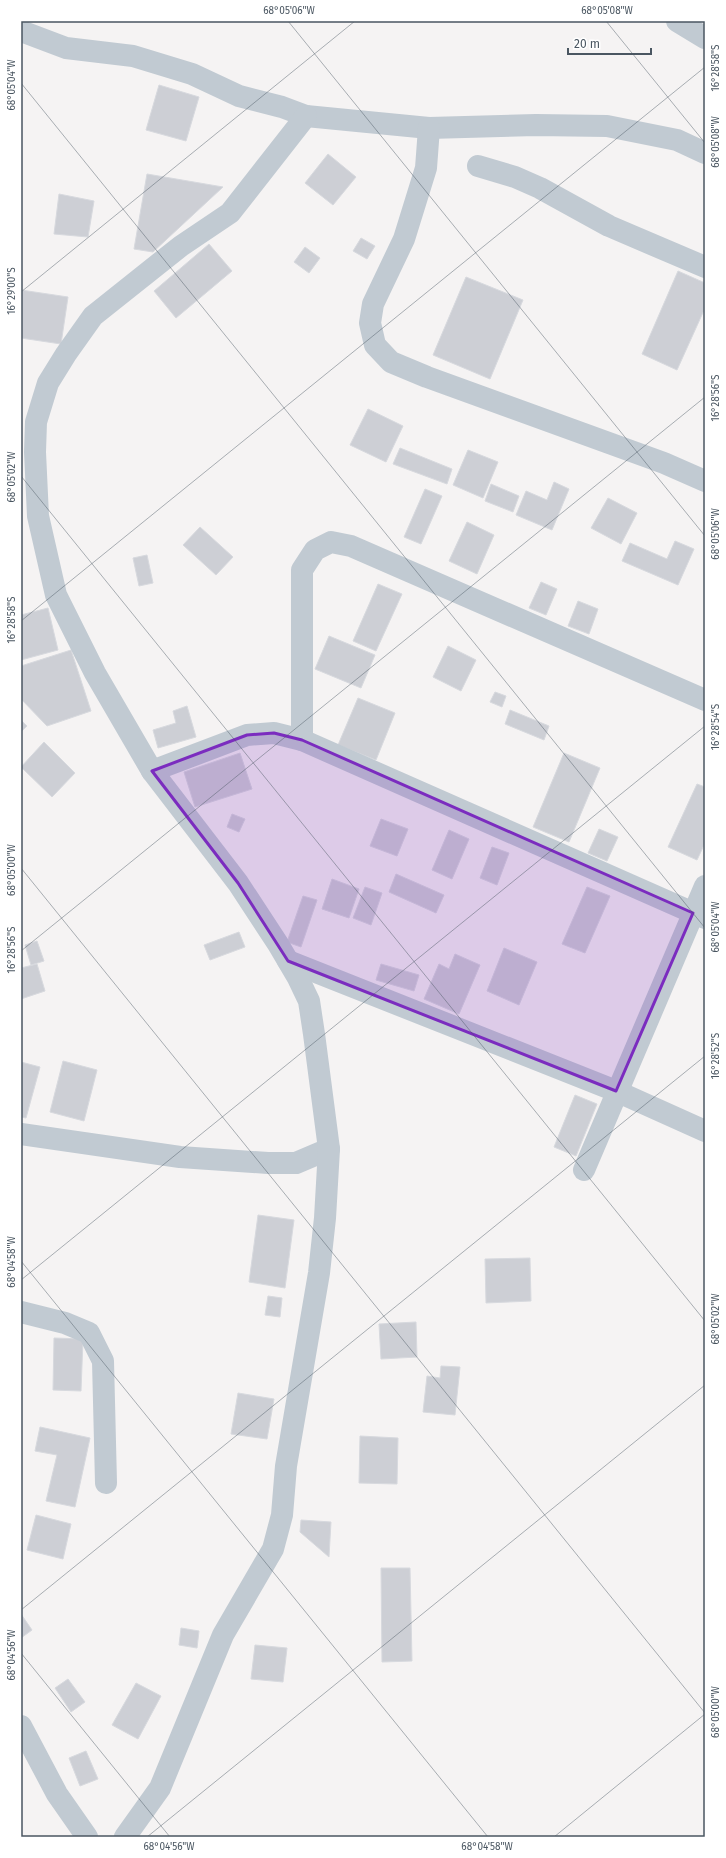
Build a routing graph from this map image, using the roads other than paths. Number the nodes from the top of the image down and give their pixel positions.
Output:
1 (677, 21) edge
2 (21, 32) edge
3 (705, 38) edge
4 (306, 116) junction
5 (429, 128) junction
6 (705, 153) edge
7 (478, 166) dead end
8 (705, 267) edge
9 (705, 481) edge
10 (705, 700) edge
11 (302, 740) junction
12 (152, 770) junction
13 (705, 886) edge
14 (699, 916) edge
15 (288, 961) junction
16 (616, 1091) junction
17 (705, 1130) edge
18 (21, 1134) edge
19 (329, 1149) junction
20 (584, 1170) dead end
21 (21, 1312) edge
22 (106, 1483) dead end
23 (21, 1726) edge
24 (87, 1837) edge
25 (124, 1837) edge

1 - 3 street
2 - 4 street
4 - 5 street
4 - 12 street
5 - 6 street
5 - 9 street
7 - 8 street
10 - 11 street
11 - 12 street
11 - 14 street
12 - 15 street
13 - 14 street
14 - 16 street
15 - 16 street
15 - 19 street
16 - 17 street
16 - 20 street
18 - 19 street
19 - 25 street
21 - 22 street
23 - 24 street

